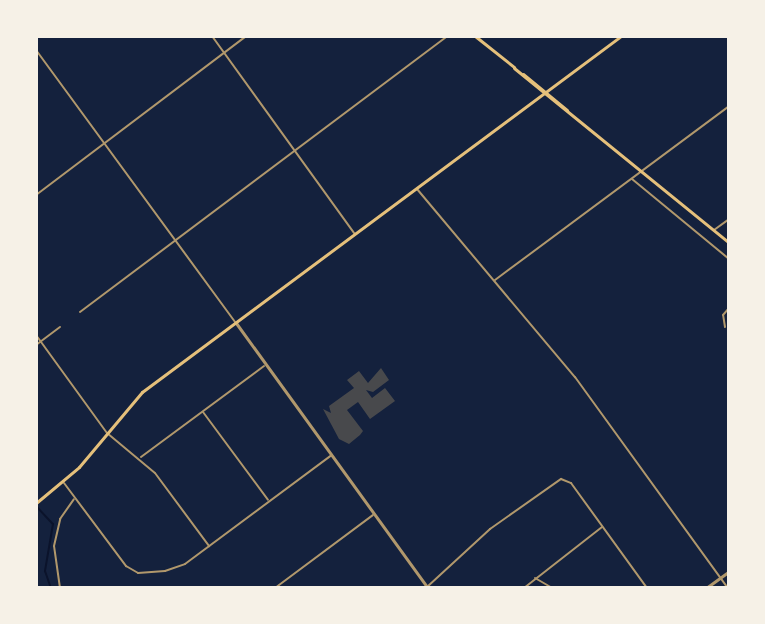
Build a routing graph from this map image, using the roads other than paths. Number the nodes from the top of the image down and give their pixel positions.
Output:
1 (212, 36) edge
2 (246, 36) edge
3 (448, 36) edge
4 (475, 36) edge
5 (621, 36) edge
6 (36, 50) edge
7 (224, 53) junction
8 (514, 68) junction
9 (548, 90) junction
10 (542, 95) junction
11 (729, 106) edge
12 (572, 115) junction
13 (104, 144) junction
14 (295, 151) junction
15 (641, 171) junction
16 (631, 178) junction
17 (416, 188) junction
18 (36, 195) edge
19 (729, 219) edge
20 (713, 230) junction
21 (355, 234) junction
22 (175, 241) junction
23 (729, 243) edge
24 (729, 259) edge
25 (494, 281) junction
26 (729, 308) edge
27 (80, 312) dead end
28 (236, 323) junction
29 (60, 327) dead end
30 (725, 327) dead end
31 (36, 335) edge
32 (41, 341) junction
33 (36, 345) edge
34 (265, 364) junction
35 (203, 411) junction
36 (107, 433) junction
37 (332, 455) junction
38 (140, 458) junction
39 (63, 482) junction
40 (75, 498) junction
41 (269, 502) junction
42 (36, 503) edge
43 (374, 514) junction
44 (602, 526) junction
45 (209, 546) junction
46 (729, 571) edge
47 (720, 577) junction
48 (534, 578) junction
49 (60, 588) edge
50 (275, 588) edge
51 (427, 588) edge
52 (524, 588) edge
53 (552, 588) edge
54 (647, 588) edge
55 (706, 588) edge
56 (728, 588) edge

1 - 7 street
2 - 7 street
3 - 14 street
4 - 8 main road
5 - 9 main road
6 - 13 street
7 - 13 street
7 - 14 street
8 - 9 main road
8 - 10 main road
9 - 10 main road
9 - 12 main road
10 - 12 main road
10 - 17 main road
11 - 15 street
12 - 15 main road
13 - 18 street
13 - 22 street
14 - 21 street
14 - 22 street
15 - 16 street
15 - 20 main road
16 - 24 street
16 - 25 street
17 - 21 main road
17 - 25 street
19 - 20 street
20 - 23 main road
21 - 28 main road
22 - 27 street
22 - 28 street
25 - 47 street
26 - 30 street
28 - 34 street
28 - 36 main road
29 - 32 street
31 - 32 street
32 - 33 street
32 - 36 street
34 - 35 street
34 - 37 street
35 - 38 street
35 - 41 street
36 - 38 street
36 - 39 main road
37 - 41 street
37 - 43 street
38 - 45 street
39 - 40 street
39 - 42 main road
40 - 45 street
40 - 49 street
41 - 45 street
43 - 50 street
43 - 51 street
44 - 48 street
44 - 51 street
44 - 54 street
46 - 47 street
47 - 55 street
47 - 56 street
48 - 52 street
48 - 53 street

